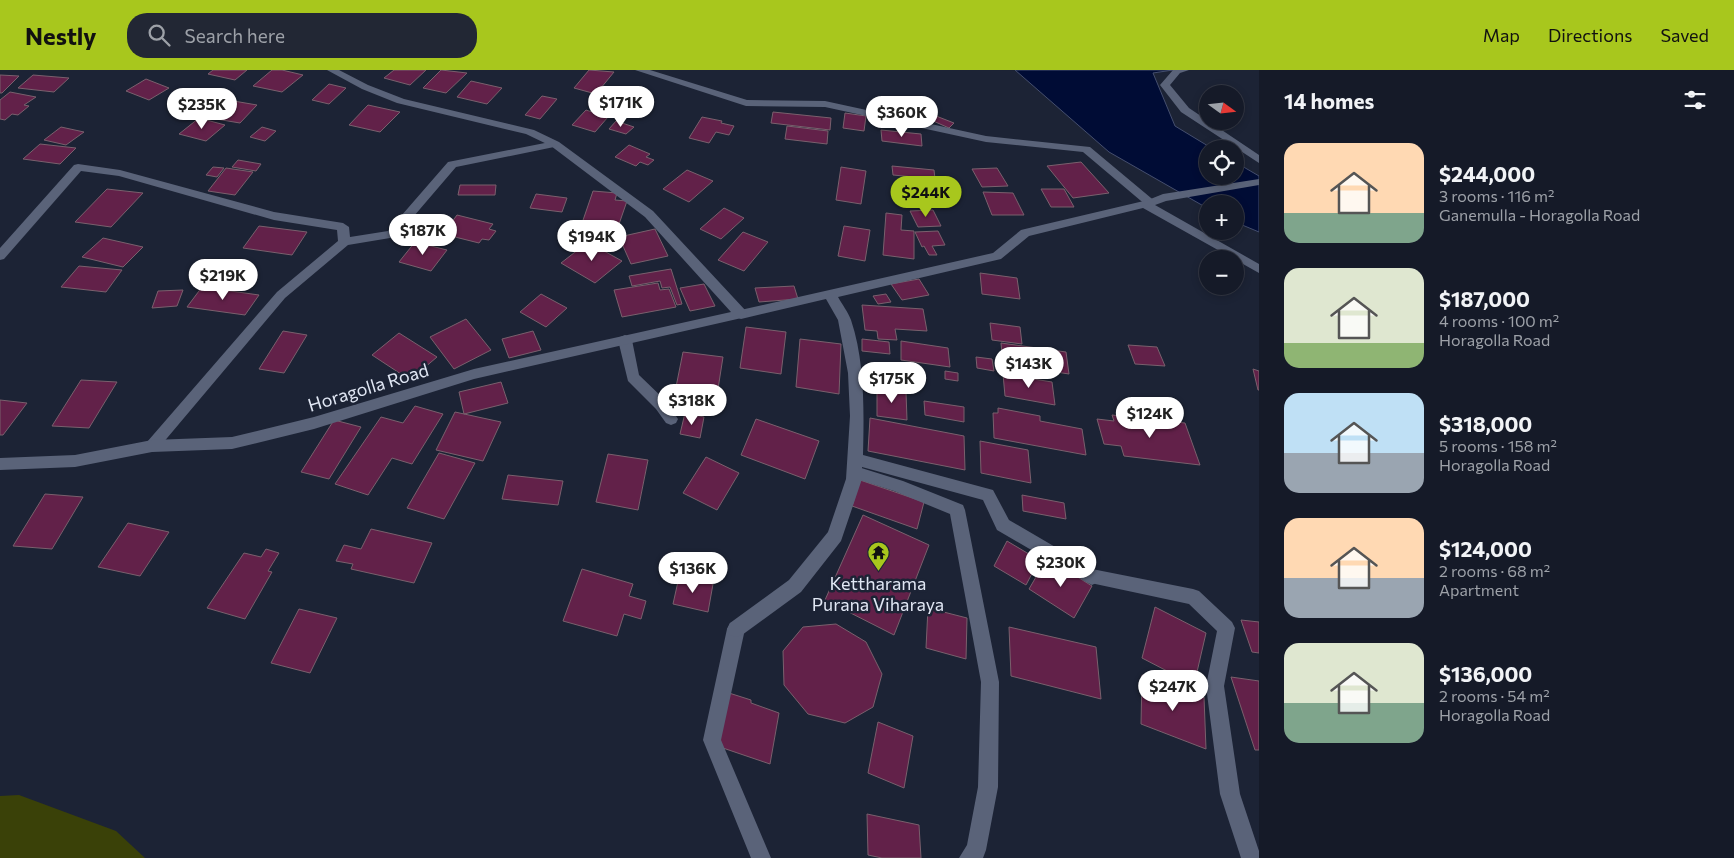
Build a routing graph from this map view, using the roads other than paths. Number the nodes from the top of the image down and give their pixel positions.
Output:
1 (332, 70) edge
2 (640, 70) edge
3 (1184, 70) edge
4 (555, 144) junction
5 (1259, 160) edge
6 (1259, 182) edge
7 (1153, 202) junction
8 (344, 242) junction
9 (0, 256) edge
10 (1259, 268) edge
11 (830, 294) junction
12 (741, 314) junction
13 (625, 340) junction
14 (670, 419) dead end
15 (152, 446) junction
16 (0, 464) edge
17 (855, 466) junction
18 (761, 858) edge
19 (970, 858) edge
20 (1251, 858) edge

1 - 4 street
2 - 7 street
3 - 5 street
4 - 8 street
4 - 12 street
6 - 7 street, Horagolla Road
7 - 10 street
7 - 11 street, Horagolla Road
8 - 9 street
8 - 15 street
11 - 12 street, Horagolla Road
11 - 17 street
12 - 13 street, Horagolla Road
13 - 14 street
13 - 15 street, Horagolla Road
15 - 16 street, Horagolla Road
17 - 18 street
17 - 19 street
17 - 20 street

